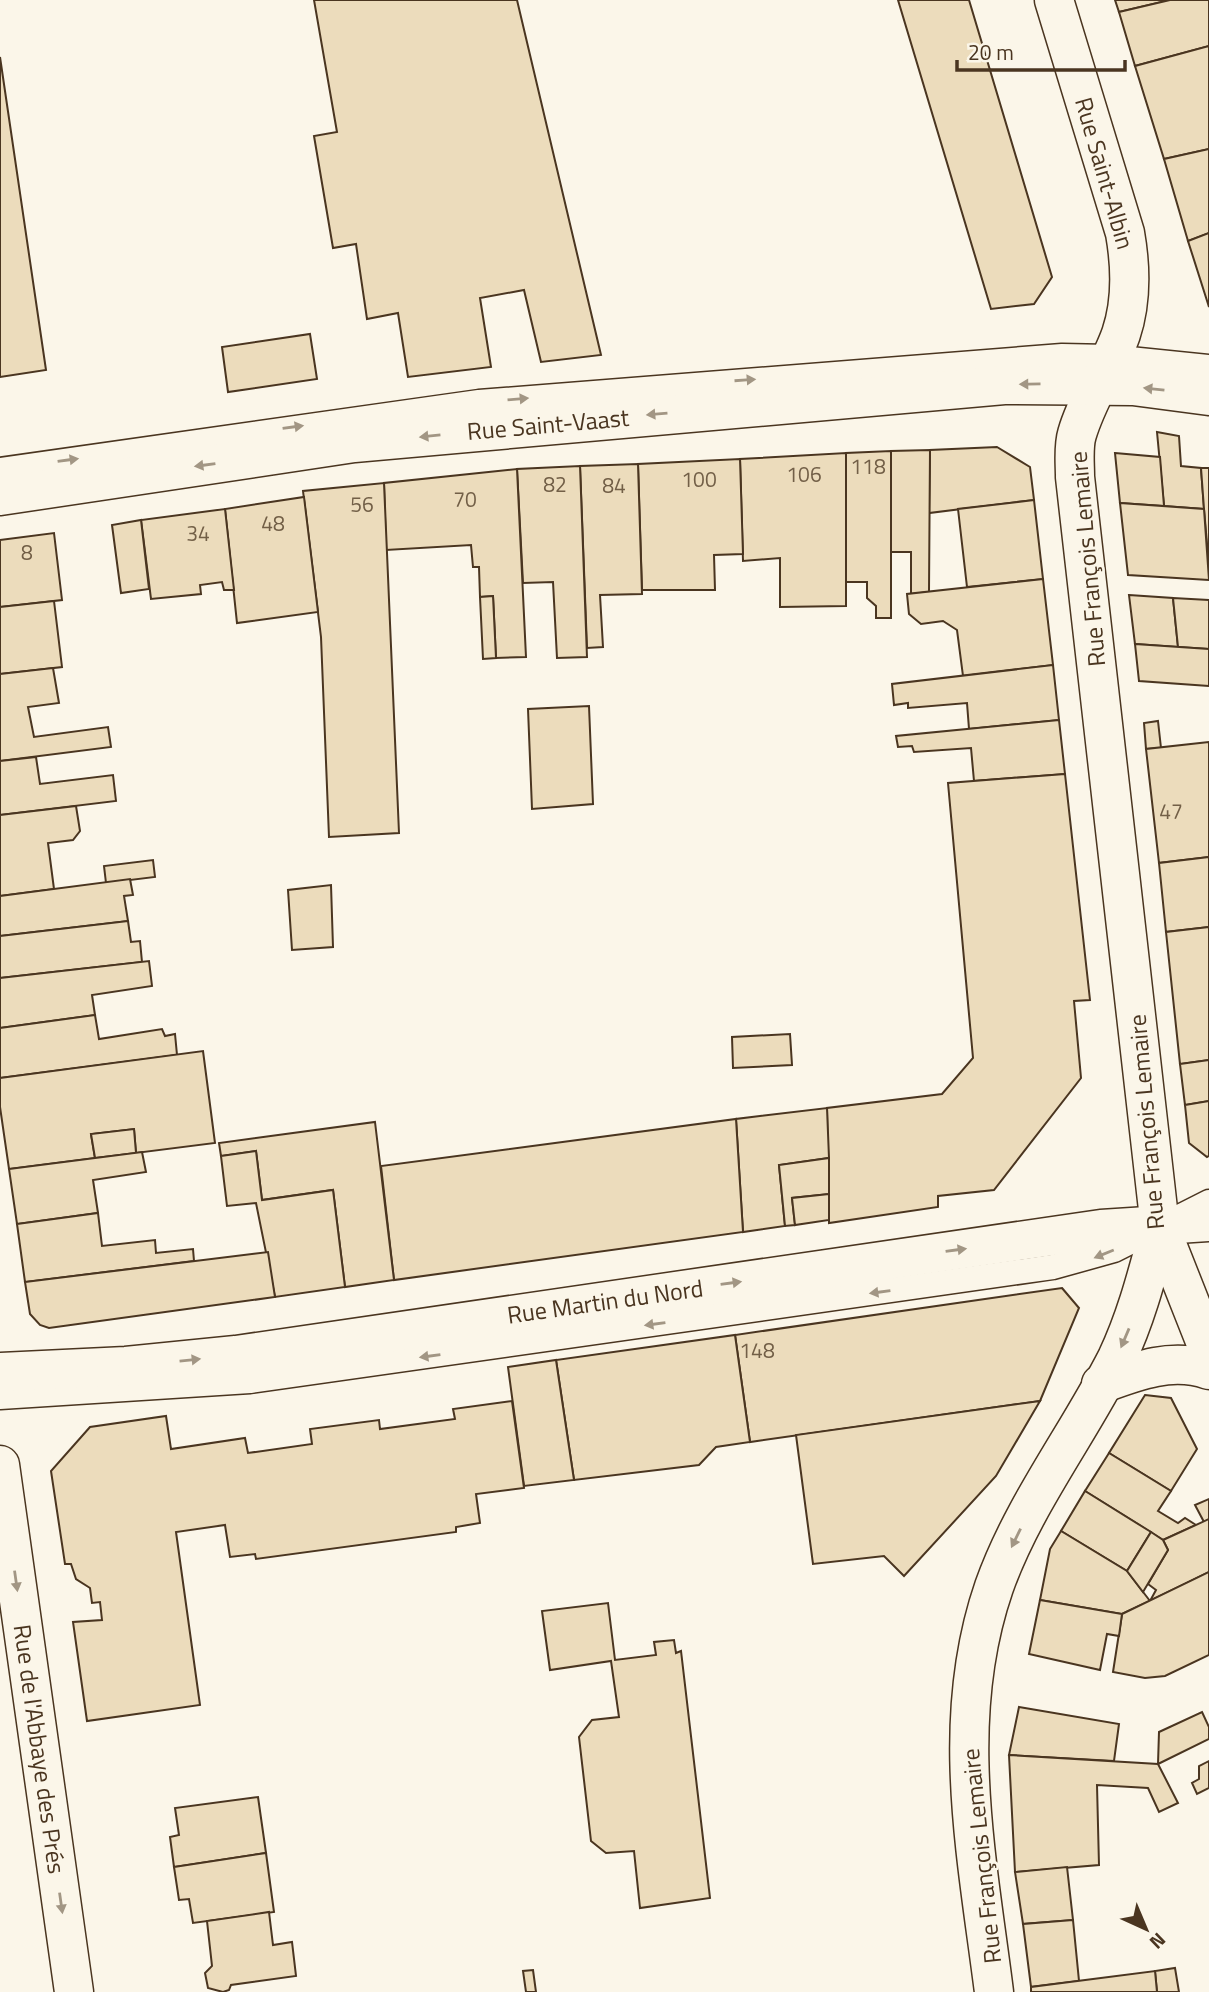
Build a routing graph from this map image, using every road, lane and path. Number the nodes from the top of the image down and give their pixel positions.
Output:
1 (1054, 0) edge
2 (1209, 367) edge
3 (1104, 371) junction
4 (1209, 396) edge
5 (0, 470) edge
6 (0, 496) edge
7 (1209, 1202) edge
8 (1209, 1222) edge
9 (1160, 1227) junction
10 (1209, 1351) edge
11 (1209, 1370) edge
12 (0, 1372) edge
13 (1101, 1384) junction
14 (0, 1397) edge
15 (0, 1465) edge
16 (74, 1992) edge
17 (995, 1992) edge

1 - 3 street, Rue Saint-Albin
2 - 3 lane
4 -> 3 street, Rue Saint-Vaast
5 -> 3 lane
3 -> 6 street, Rue Saint-Vaast
3 - 9 street, Rue François Lemaire
7 - 9 lane
8 - 9 street, Rue Martin du Nord
9 - 10 street
12 -> 9 street, Rue Martin du Nord
9 -> 13 street, Rue François Lemaire
9 -> 14 lane
11 - 13 street
13 -> 17 street, Rue François Lemaire
15 -> 16 street, Rue de l'Abbaye des Prés

